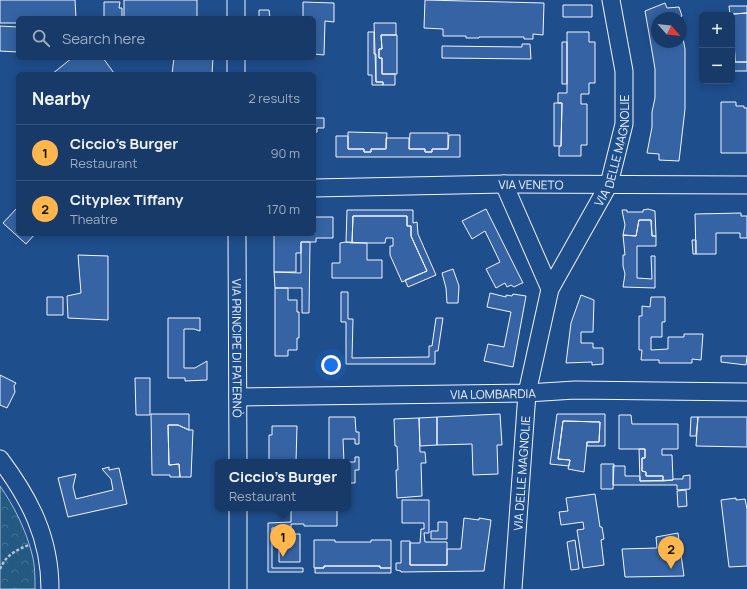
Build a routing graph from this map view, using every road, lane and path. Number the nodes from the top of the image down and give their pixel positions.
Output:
1 (236, 0) edge
2 (612, 0) edge
3 (236, 16) edge
4 (236, 60) edge
5 (236, 72) edge
6 (504, 184) junction
7 (609, 184) junction
8 (747, 184) edge
9 (316, 188) edge
10 (237, 236) edge
11 (550, 289) junction
12 (747, 392) edge
13 (527, 393) junction
14 (238, 397) junction
15 (0, 459) edge
16 (238, 459) edge
17 (238, 511) edge
18 (33, 543) dead end
19 (0, 569) edge
20 (50, 589) edge
21 (238, 589) edge
22 (513, 589) edge

1 - 3 street
2 - 7 street, VIA DELLE MAGNOLIE
4 - 5 street
6 - 7 street, VIA VENETO
6 - 9 street, VIA VENETO
6 - 11 street
7 - 8 street, VIA VENETO
7 - 11 street, VIA DELLE MAGNOLIE
10 - 14 street, VIA PRINCIPE DI PATERNÒ
11 - 13 street, VIA DELLE MAGNOLIE
12 - 13 street, VIA LOMBARDIA
13 - 14 street, VIA LOMBARDIA
13 - 22 street, VIA DELLE MAGNOLIE
14 - 16 street, VIA PRINCIPE DI PATERNÒ
15 - 20 street
17 - 21 street
18 - 19 path

